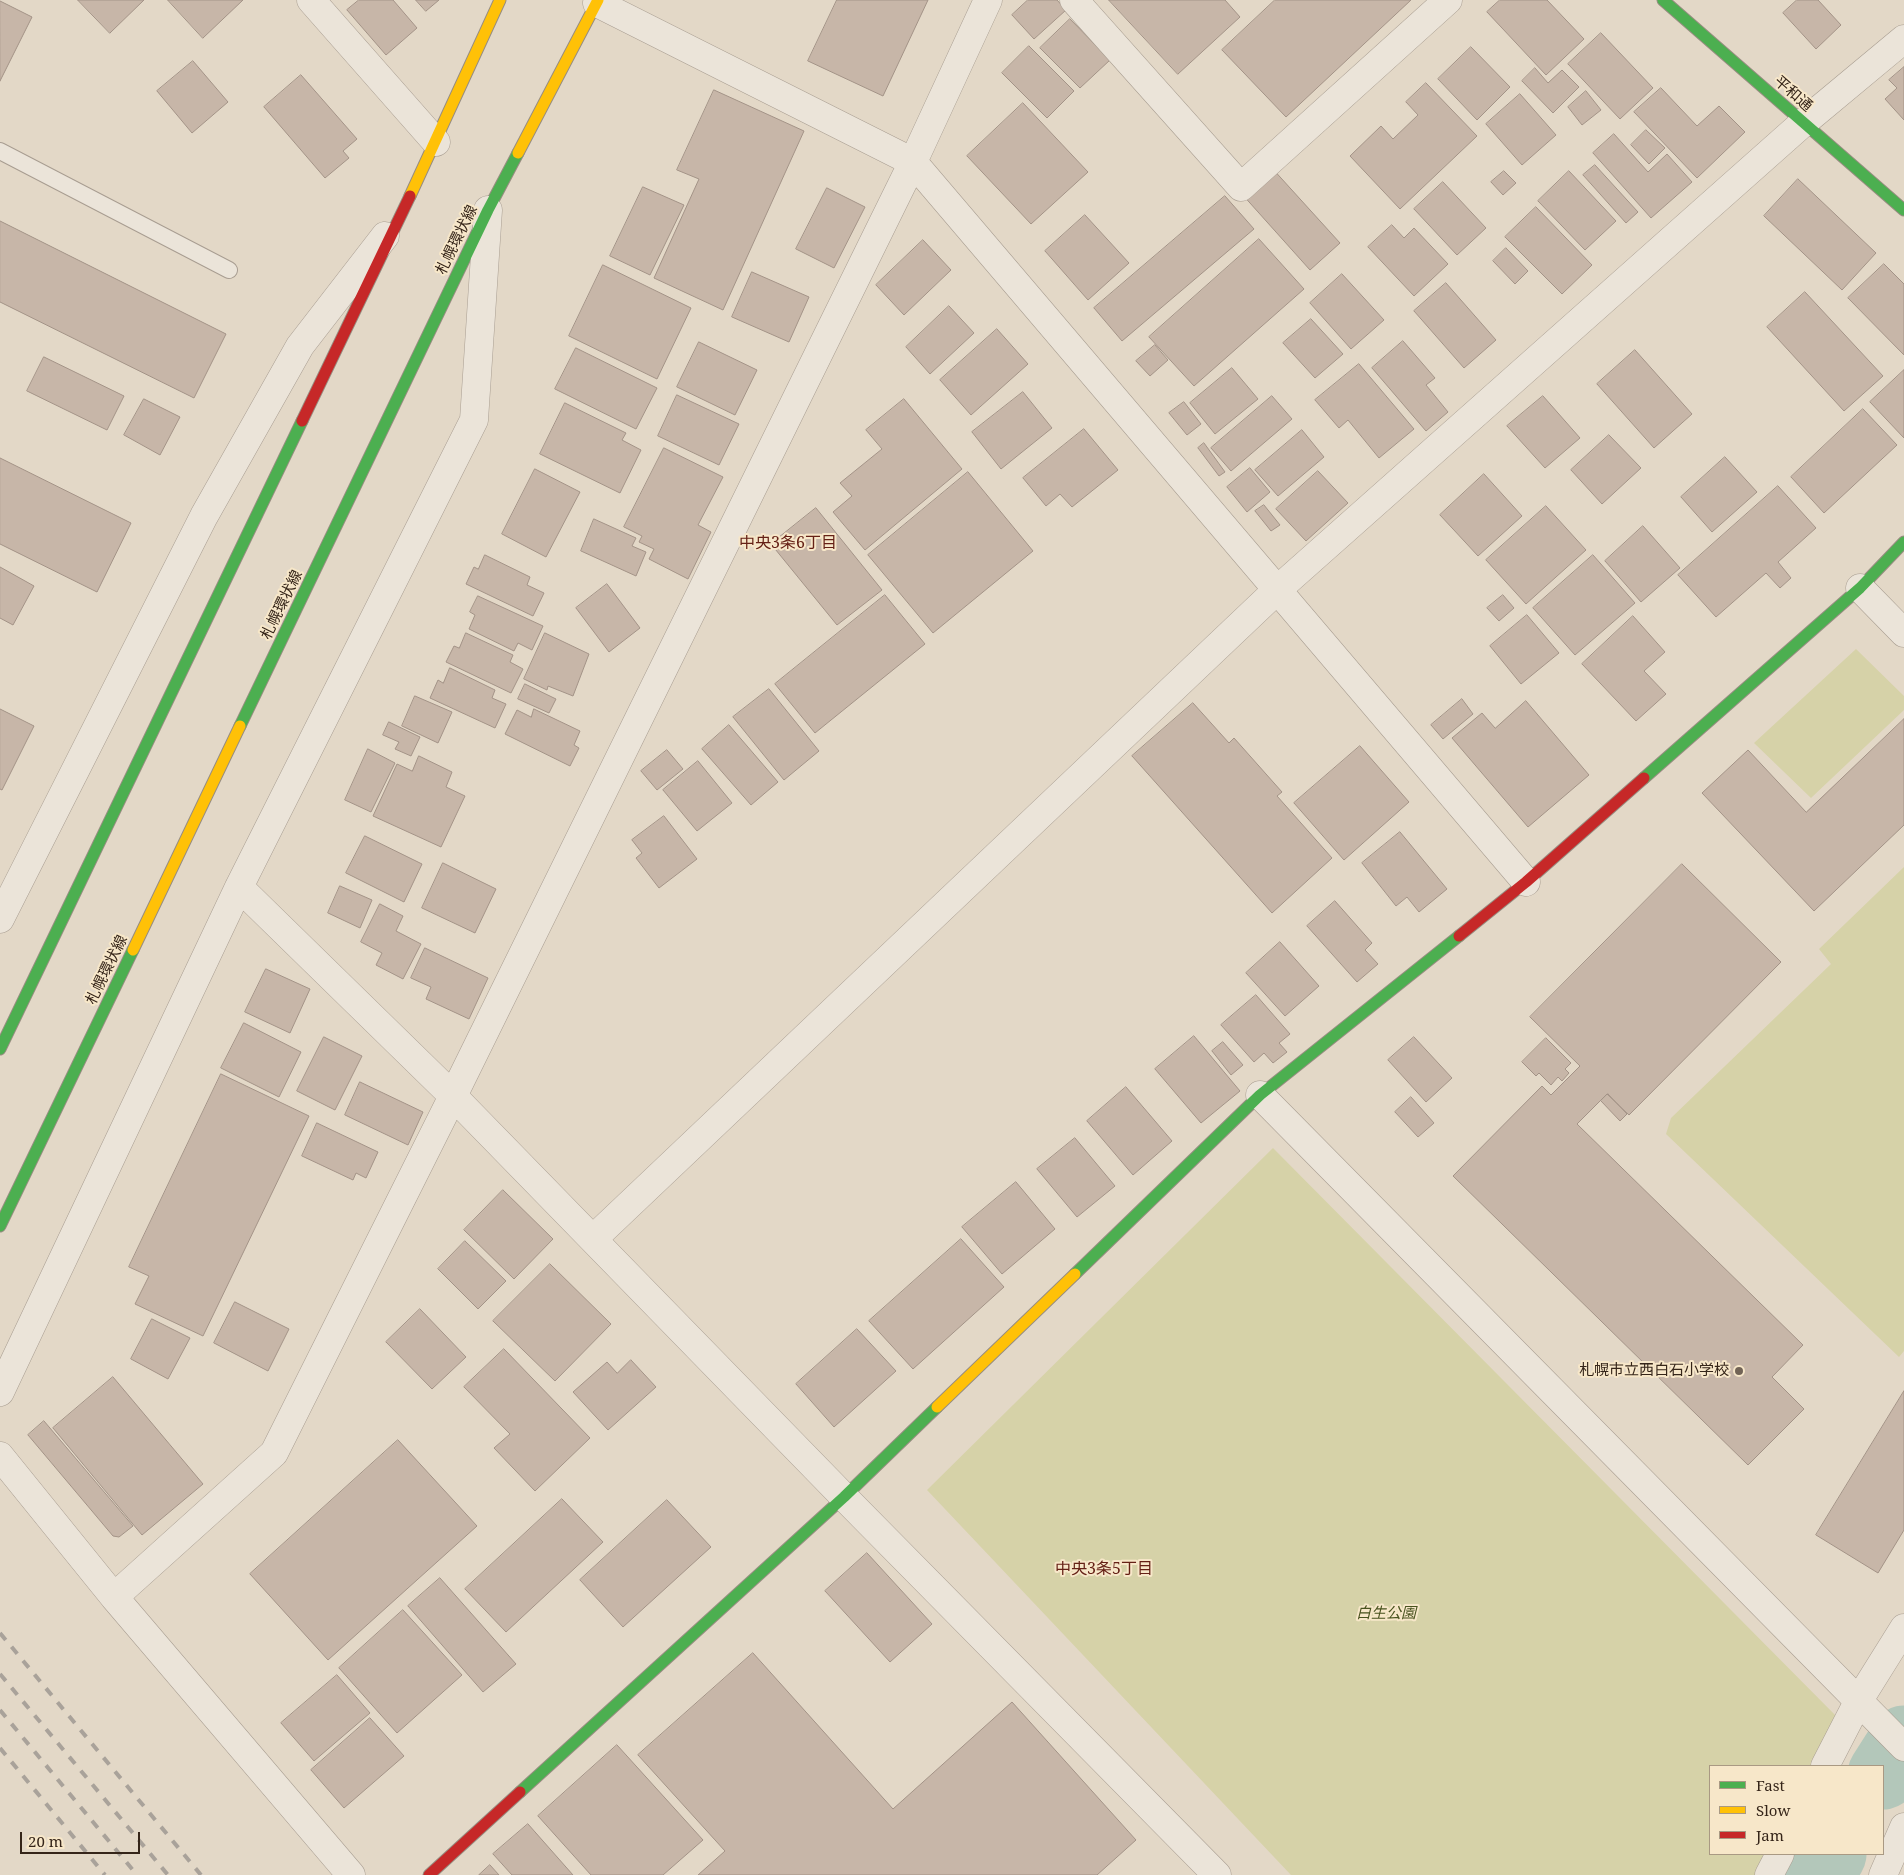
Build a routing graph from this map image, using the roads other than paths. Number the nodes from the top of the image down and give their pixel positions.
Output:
1 (311, 0) edge
2 (500, 0) edge
3 (988, 0) edge
4 (1074, 0) edge
5 (1448, 0) edge
6 (1663, 0) edge
7 (598, 2) edge
8 (1904, 39) edge
9 (1803, 123) junction
10 (436, 142) junction
11 (0, 151) edge
12 (913, 162) junction
13 (488, 210) junction
14 (1904, 210) edge
15 (403, 212) junction
16 (229, 270) dead end
17 (1904, 542) edge
18 (1860, 588) junction
19 (1277, 590) junction
20 (1904, 633) edge
21 (1526, 882) junction
22 (239, 887) junction
23 (0, 919) edge
24 (0, 1049) edge
25 (1260, 1095) junction
26 (453, 1096) junction
27 (0, 1226) edge
28 (593, 1239) junction
29 (0, 1392) edge
30 (0, 1456) edge
31 (844, 1497) junction
32 (114, 1597) junction
33 (1904, 1628) edge
34 (1866, 1708) junction
35 (1904, 1747) edge
36 (1825, 1765) edge
37 (1904, 1827) edge
38 (1779, 1855) edge
39 (351, 1875) edge
40 (429, 1875) edge
41 (1217, 1875) edge
42 (1769, 1875) edge
43 (1883, 1875) edge

1 - 10 street
2 - 10 main road
3 - 12 street
4 - 5 street
6 - 9 main road, 平和通
7 - 12 street
7 - 13 main road, 札幌環状線
8 - 9 street
9 - 14 main road, 平和通
9 - 19 street
10 - 15 main road
11 - 16 lane
12 - 19 street
12 - 26 street
13 - 22 street
13 - 27 main road, 札幌環状線
15 - 23 street
15 - 24 main road
17 - 18 main road
18 - 20 street
18 - 21 main road
19 - 21 street
19 - 28 street
21 - 25 main road
22 - 26 street
22 - 29 street
25 - 31 main road
25 - 34 street
26 - 28 street
26 - 32 street
28 - 31 street
30 - 32 street
31 - 40 main road
31 - 41 street
32 - 39 street
33 - 34 street
34 - 35 street
34 - 36 street
37 - 43 street
38 - 42 street

